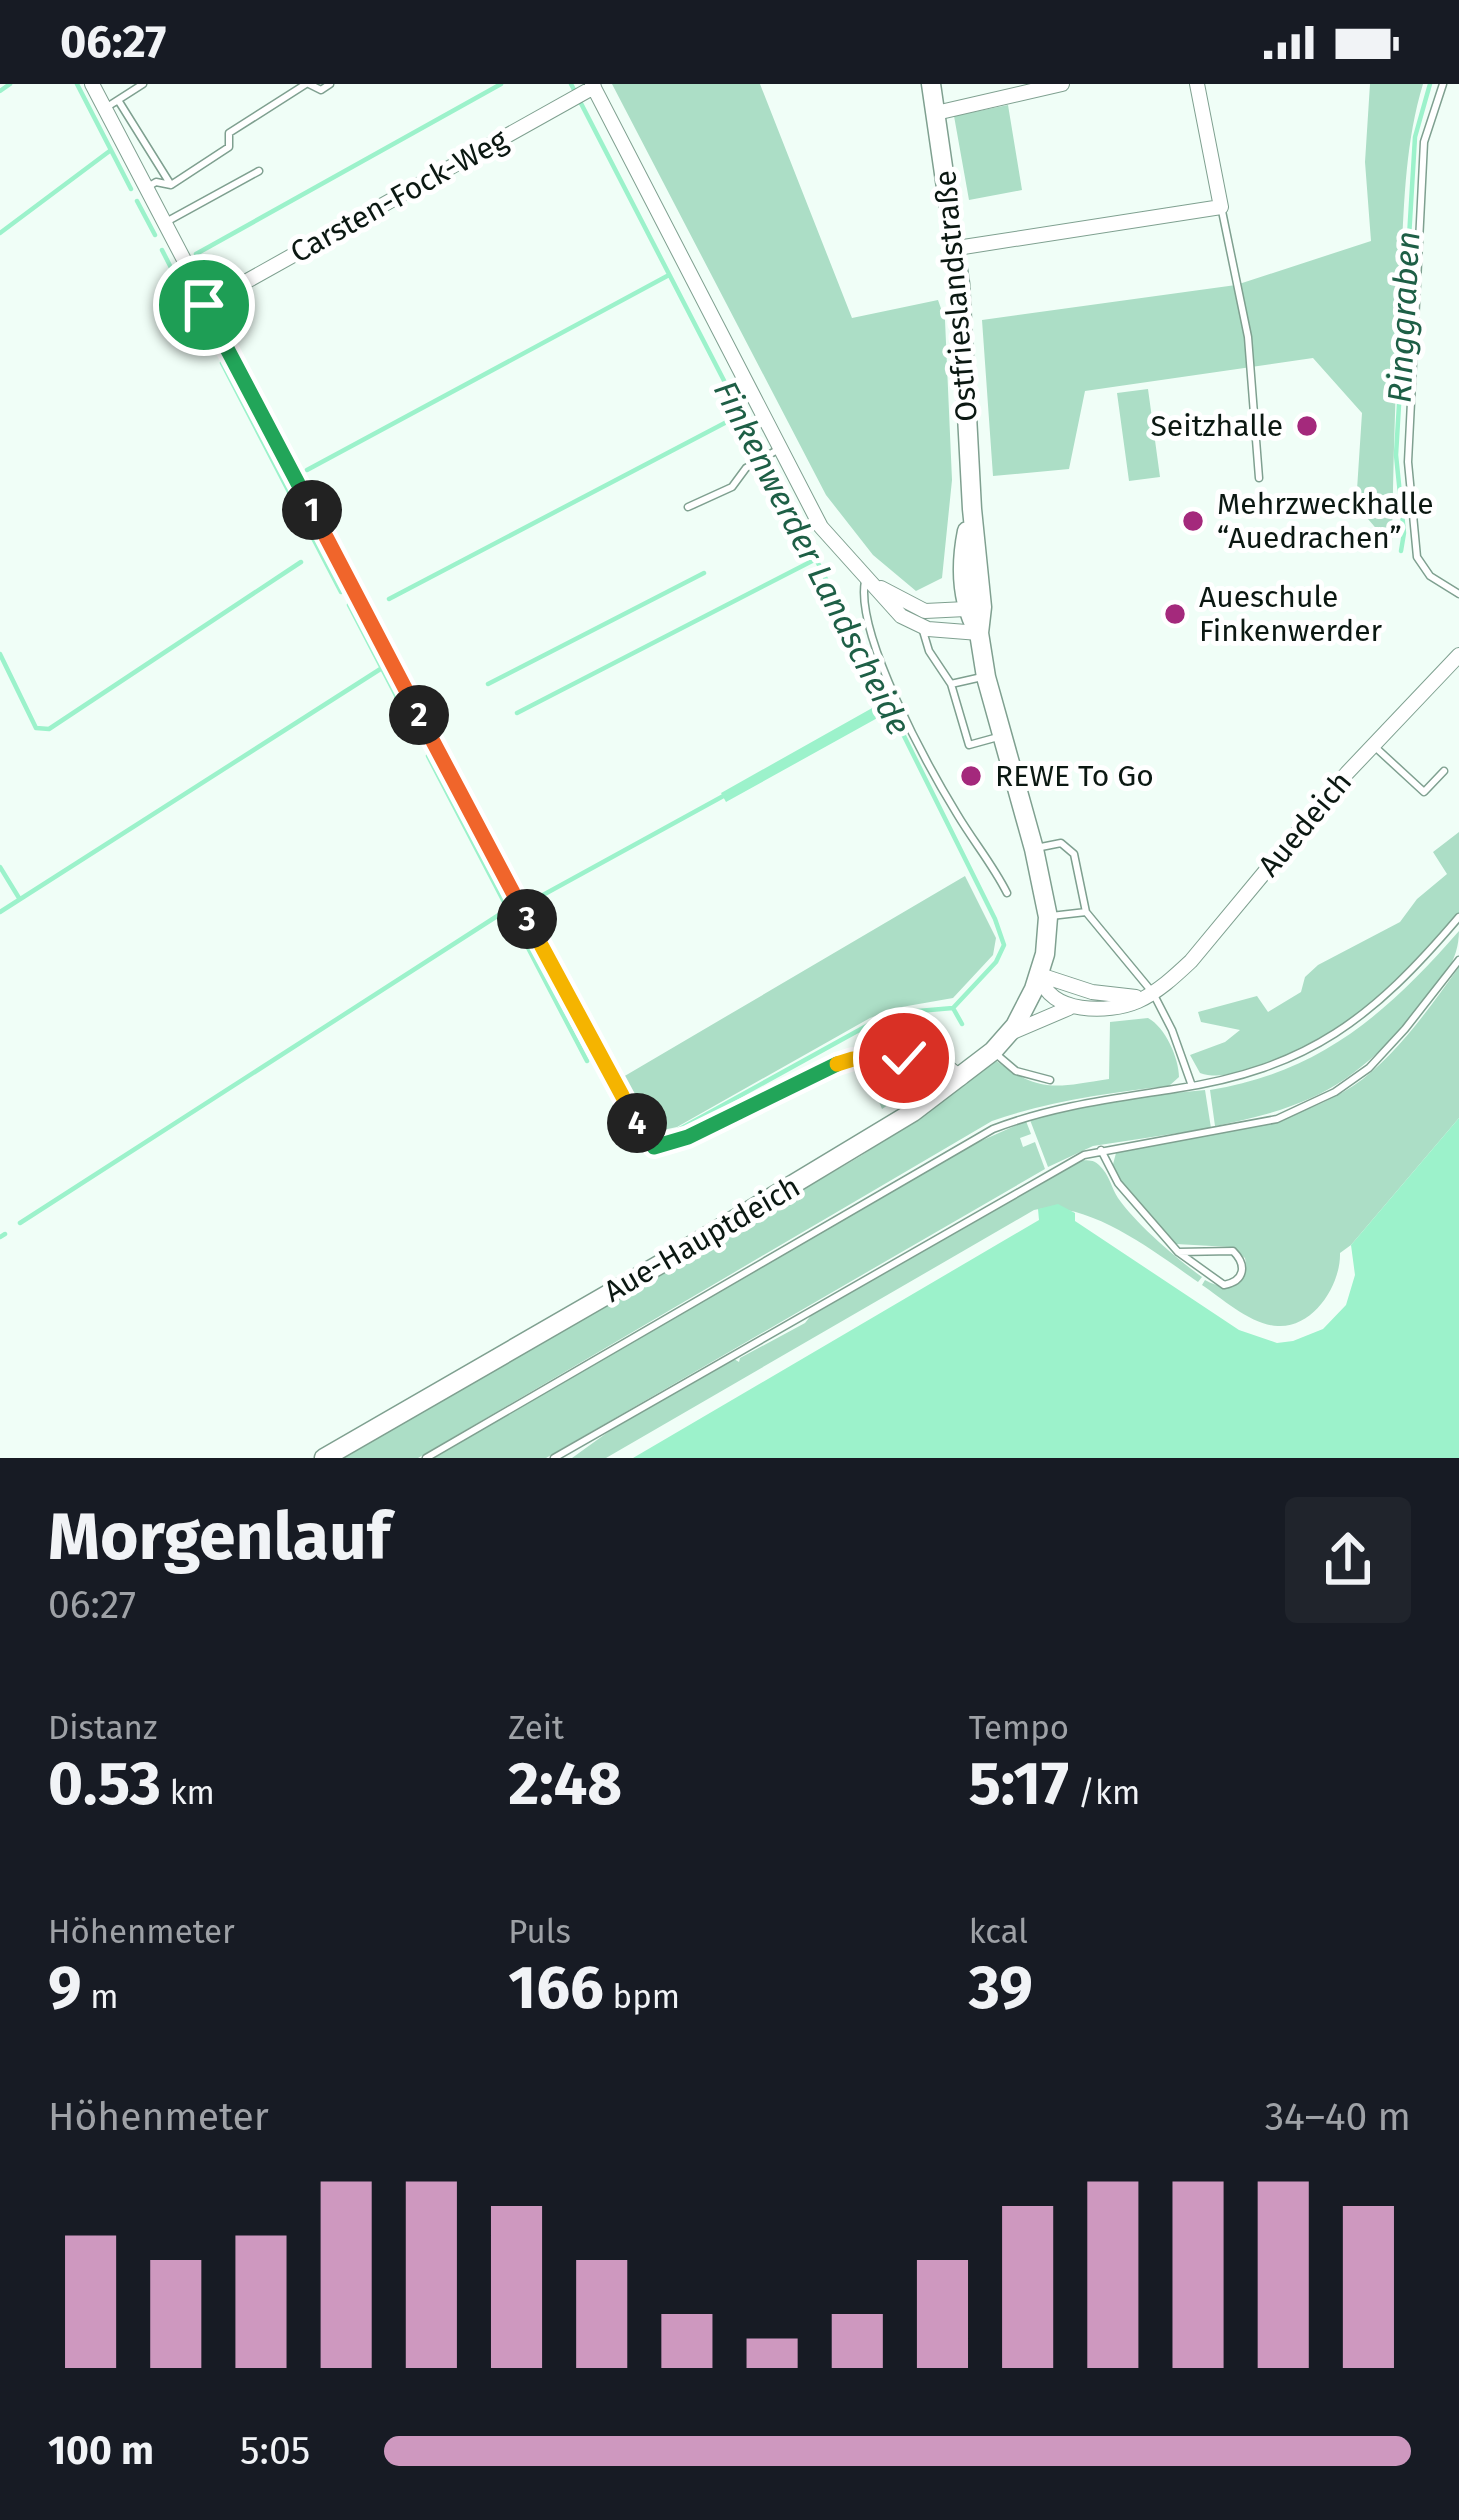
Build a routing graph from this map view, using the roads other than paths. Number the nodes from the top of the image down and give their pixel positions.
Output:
1 (92, 84) edge
2 (143, 84) edge
3 (308, 84) edge
4 (330, 84) edge
5 (931, 84) edge
6 (1062, 84) edge
7 (1197, 84) edge
8 (1443, 84) edge
9 (585, 91) edge
10 (118, 100) junction
11 (104, 109) junction
12 (936, 113) junction
13 (259, 171) dead end
14 (171, 185) junction
15 (145, 189) junction
16 (1221, 207) junction
17 (163, 224) junction
18 (956, 248) junction
19 (204, 305) junction
20 (774, 452) junction
21 (1259, 478) dead end
22 (688, 507) dead end
23 (972, 509) junction
24 (865, 578) junction
25 (1459, 594) edge
26 (966, 609) junction
27 (925, 610) junction
28 (923, 628) junction
29 (979, 633) junction
30 (1459, 655) edge
31 (986, 676) junction
32 (951, 684) junction
33 (1002, 736) junction
34 (1374, 746) junction
35 (1444, 771) dead end
36 (1034, 849) junction
37 (1007, 893) dead end
38 (1086, 912) junction
39 (1048, 916) junction
40 (1459, 917) edge
41 (1459, 960) edge
42 (1040, 975) junction
43 (1153, 993) junction
44 (1077, 1006) junction
45 (1008, 1035) junction
46 (994, 1052) junction
47 (961, 1078) junction
48 (1050, 1080) dead end
49 (1192, 1086) junction
50 (1101, 1150) junction
51 (1178, 1252) junction
52 (324, 1458) edge
53 (426, 1458) edge
54 (554, 1458) edge

1 - 11 street
2 - 10 lane
3 - 4 lane
3 - 14 lane
5 - 12 street, Ostfrieslandstraße
6 - 12 street
7 - 16 street
8 - 25 lane
9 - 19 street, Carsten-Fock-Weg
9 - 20 street
10 - 11 lane
10 - 14 lane
11 - 15 street
12 - 18 street, Ostfrieslandstraße
13 - 17 lane
14 - 15 lane
15 - 17 street
16 - 18 street
16 - 21 lane
17 - 19 street
18 - 23 street, Ostfrieslandstraße
19 - 47 street
20 - 22 lane
20 - 24 street
23 - 26 street, Ostfrieslandstraße
23 - 29 street, Ostfrieslandstraße
24 - 27 street
24 - 28 street
24 - 37 lane
26 - 27 street
26 - 29 street, Ostfrieslandstraße
27 - 28 lane
28 - 29 street
28 - 32 lane
29 - 31 street, Ostfrieslandstraße
30 - 34 street, Auedeich
31 - 32 lane
31 - 33 street, Ostfrieslandstraße
32 - 33 lane
33 - 36 street, Ostfrieslandstraße
34 - 35 lane
34 - 43 street, Auedeich
36 - 38 lane
36 - 39 street, Ostfrieslandstraße
38 - 39 lane
38 - 43 lane
39 - 42 street, Ostfrieslandstraße
40 - 49 lane
41 - 50 lane
42 - 43 street
42 - 44 street
42 - 45 street, Aue-Hauptdeich
43 - 44 street, Auedeich
43 - 49 lane
44 - 45 street, Auedeich
45 - 46 street, Aue-Hauptdeich
46 - 47 street, Aue-Hauptdeich
46 - 48 lane
47 - 52 street, Aue-Hauptdeich
49 - 53 lane
50 - 51 lane
50 - 54 lane
51 - 51 lane

